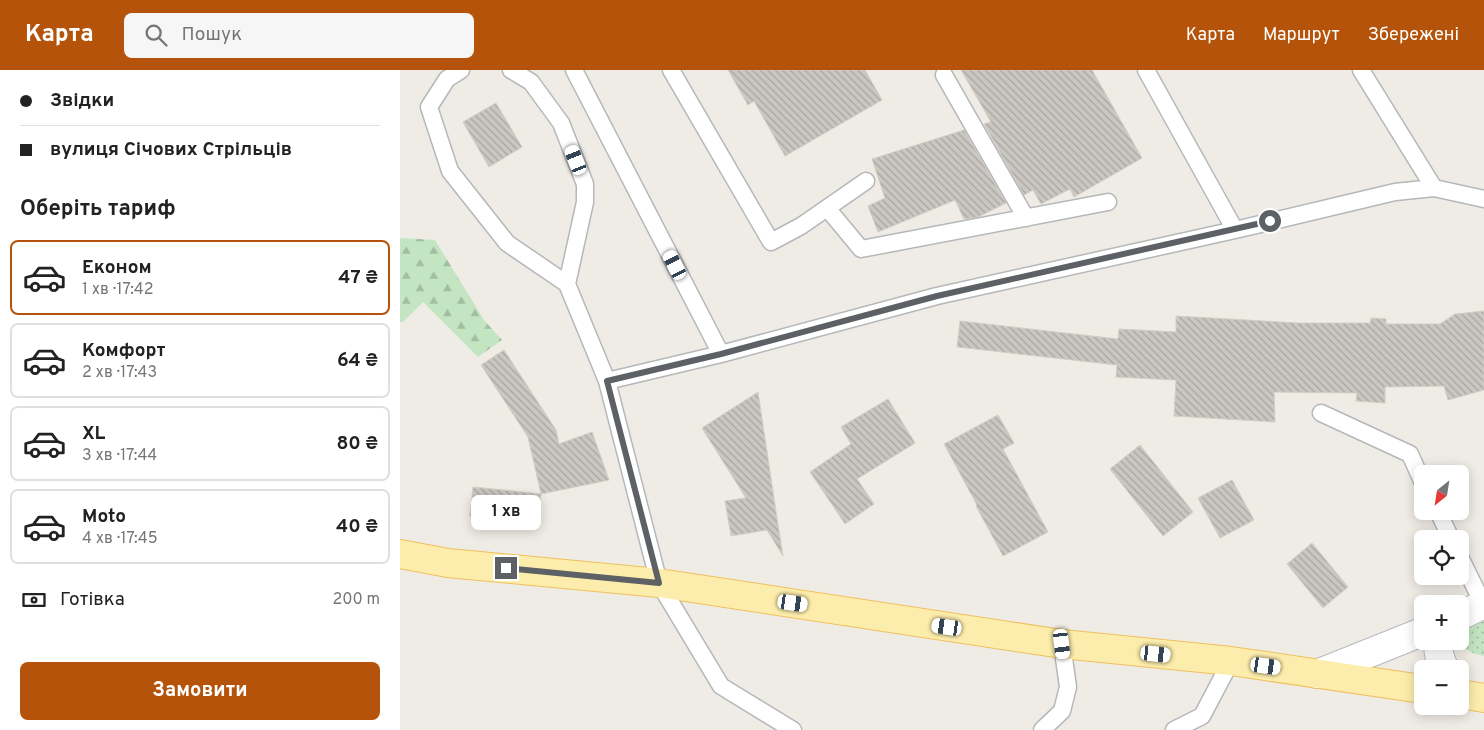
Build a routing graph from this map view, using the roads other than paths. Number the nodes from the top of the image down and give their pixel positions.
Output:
1 (461, 70) edge
2 (510, 70) edge
3 (574, 70) edge
4 (671, 70) edge
5 (1146, 70) edge
6 (1362, 70) edge
7 (944, 74) dead end
8 (866, 181) dead end
9 (1434, 188) junction
10 (1484, 199) edge
11 (1108, 202) dead end
12 (827, 208) junction
13 (1026, 218) junction
14 (1235, 230) junction
15 (567, 284) junction
16 (721, 354) junction
17 (607, 381) junction
18 (1320, 413) dead end
19 (1415, 465) edge
20 (400, 554) edge
21 (1469, 575) edge
22 (659, 583) junction
23 (1484, 604) edge
24 (1469, 612) edge
25 (1414, 635) edge
26 (1062, 644) junction
27 (1231, 661) junction
28 (1317, 674) junction
29 (1414, 688) edge
30 (793, 730) edge
31 (1042, 730) edge
32 (1174, 730) edge

1 - 15 lane
2 - 15 lane
3 - 16 lane
4 - 12 lane
5 - 14 lane
6 - 9 lane
7 - 13 lane
8 - 12 lane
9 - 10 lane
9 - 14 lane
11 - 13 lane
12 - 13 lane
14 - 16 lane
15 - 17 lane
16 - 17 lane
17 - 22 lane
18 - 19 lane
20 - 22 main road
21 - 23 lane
22 - 26 main road
22 - 30 lane
23 - 24 main road
25 - 28 main road
26 - 27 main road
26 - 31 lane
27 - 28 main road
27 - 32 lane
28 - 29 main road

